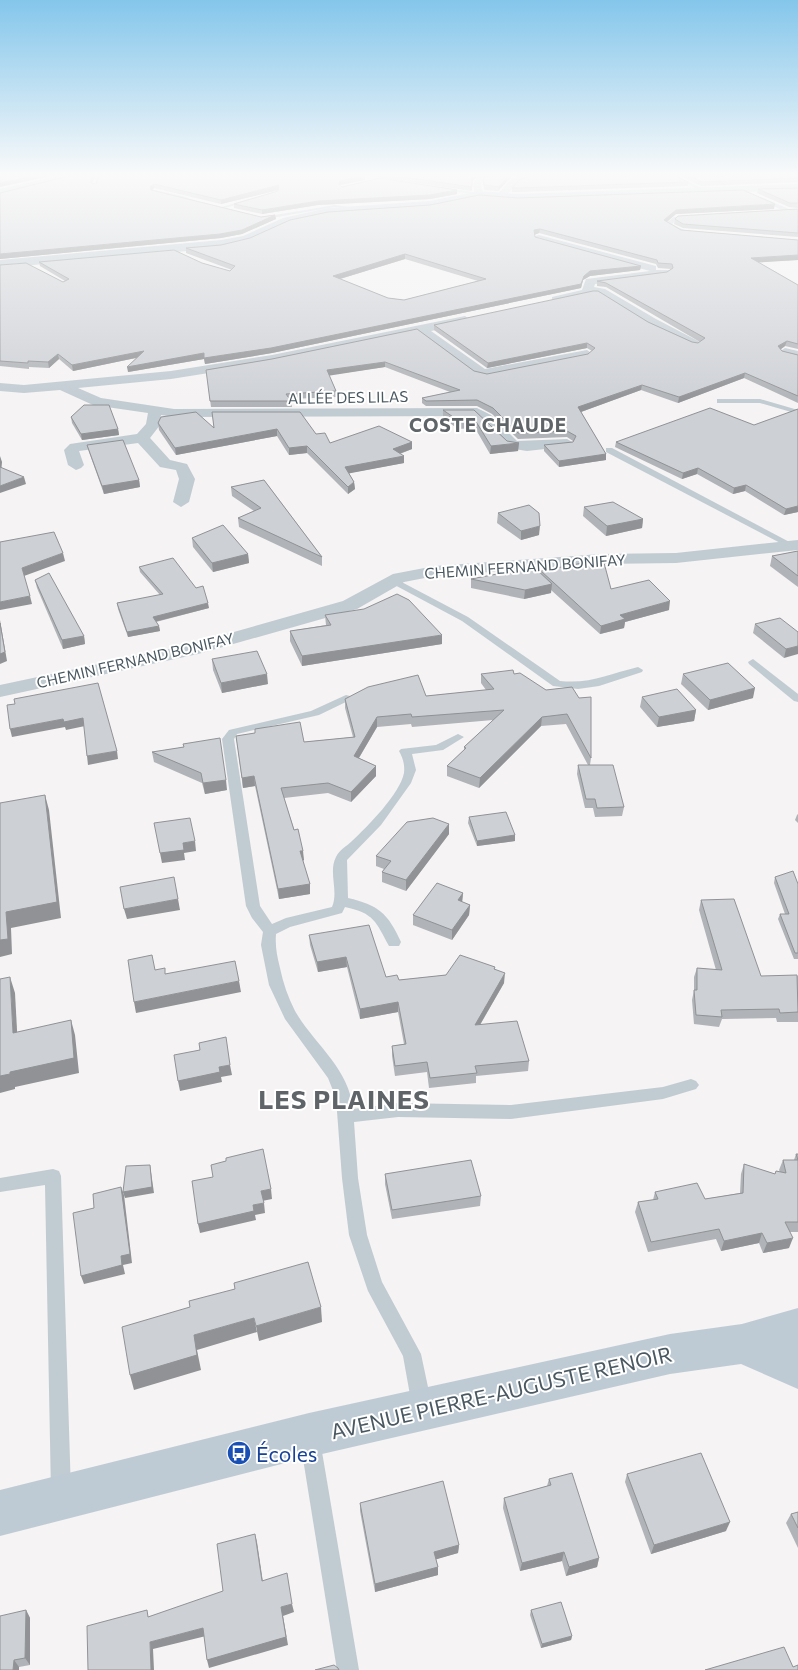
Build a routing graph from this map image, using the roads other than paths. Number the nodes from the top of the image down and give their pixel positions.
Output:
1 (162, 252) edge
2 (591, 252) edge
3 (23, 261) junction
4 (0, 264) edge
5 (40, 270) edge
6 (589, 290) junction
7 (541, 303) edge
8 (477, 318) edge
9 (421, 328) junction
10 (696, 343) edge
11 (587, 354) edge
12 (61, 386) junction
13 (0, 387) edge
14 (720, 401) dead end
15 (156, 411) junction
16 (798, 412) edge
17 (142, 438) junction
18 (567, 443) edge
19 (609, 450) dead end
20 (76, 465) dead end
21 (181, 502) dead end
22 (796, 545) edge
23 (394, 581) junction
24 (753, 662) dead end
25 (638, 670) dead end
26 (0, 691) edge
27 (346, 698) edge
28 (798, 698) edge
29 (458, 737) dead end
30 (341, 900) junction
31 (270, 931) junction
32 (394, 942) dead end
33 (690, 1085) dead end
34 (346, 1116) junction
35 (0, 1185) edge
36 (798, 1328) edge
37 (742, 1344) junction
38 (798, 1368) edge
39 (423, 1410) junction
40 (309, 1435) junction
41 (62, 1497) junction
42 (0, 1513) edge
43 (348, 1670) edge

1 - 3 street
2 - 6 street
3 - 4 street
3 - 5 lane
6 - 7 street
6 - 10 street
8 - 9 street
9 - 11 street
9 - 12 street
12 - 13 street
12 - 15 street, ALLÉE DES LILAS
14 - 16 lane
15 - 17 street
15 - 18 street, ALLÉE DES LILAS
17 - 20 street
17 - 21 street
19 - 22 lane
22 - 23 street, CHEMIN FERNAND BONIFAY
23 - 25 lane
23 - 26 street, CHEMIN FERNAND BONIFAY
24 - 28 lane
27 - 31 lane
29 - 30 lane
30 - 31 lane
30 - 32 lane
31 - 34 lane
33 - 34 lane
34 - 39 lane
35 - 41 lane
36 - 37 street, AVENUE PIERRE-AUGUSTE RENOIR
37 - 38 street
37 - 39 street, AVENUE PIERRE-AUGUSTE RENOIR
39 - 40 street, AVENUE PIERRE-AUGUSTE RENOIR
40 - 41 street, AVENUE PIERRE-AUGUSTE RENOIR
40 - 43 lane
41 - 42 street, AVENUE PIERRE-AUGUSTE RENOIR

